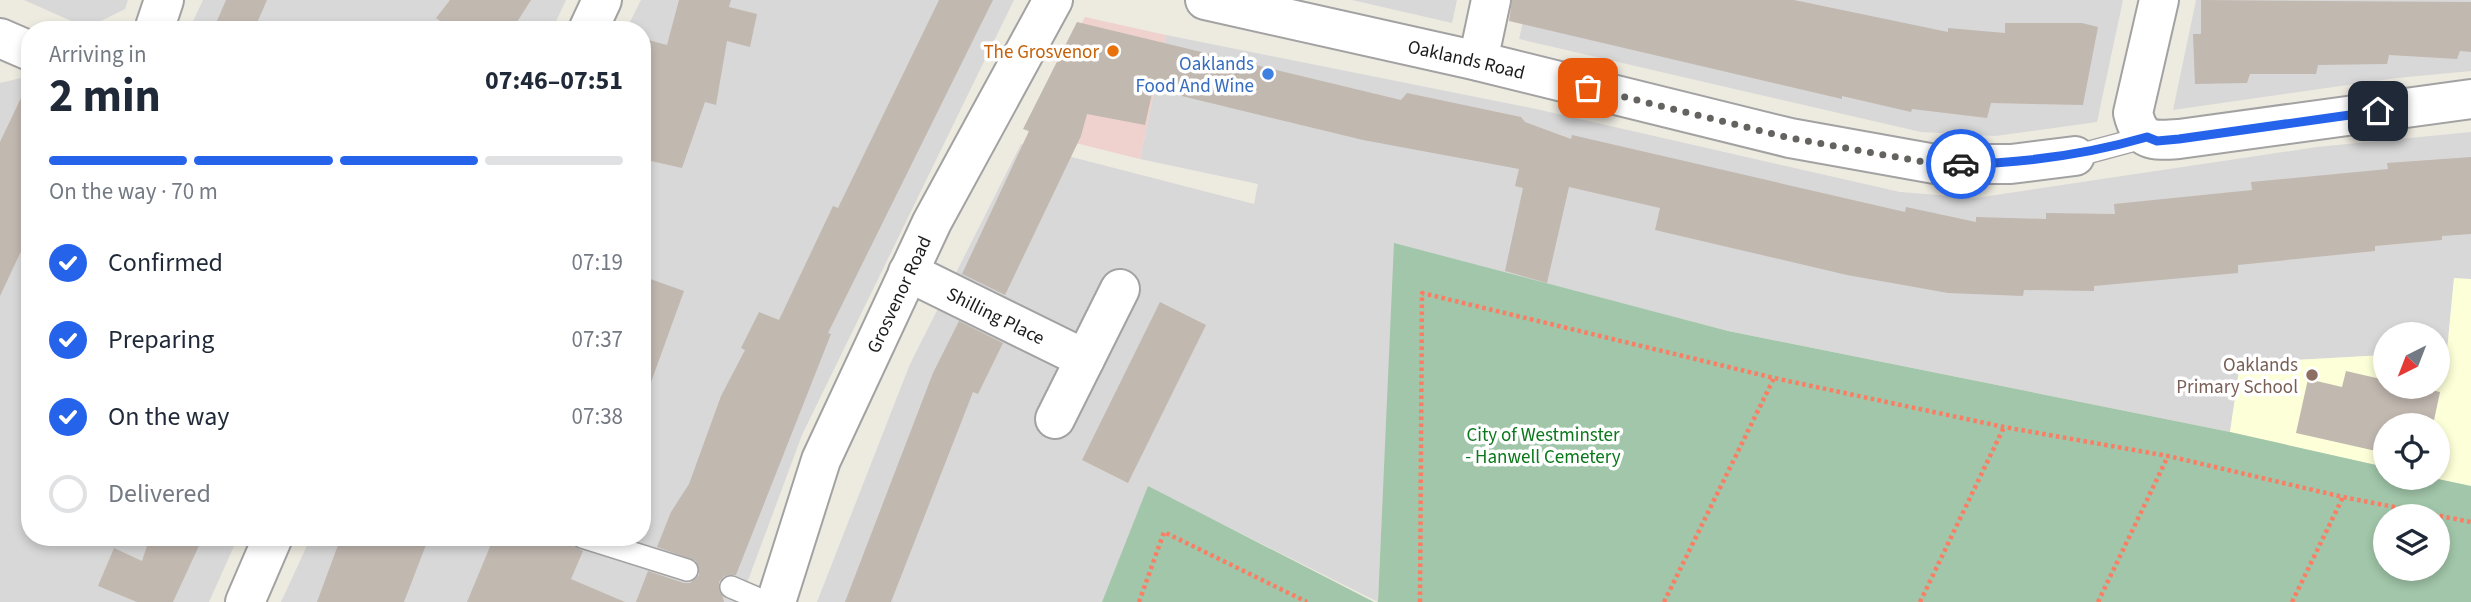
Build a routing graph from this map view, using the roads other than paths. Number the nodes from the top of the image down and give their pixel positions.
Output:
1 (164, 0) edge
2 (603, 0) edge
3 (1053, 0) edge
4 (1205, 0) edge
5 (1491, 0) edge
6 (2159, 0) edge
7 (157, 21) edge
8 (592, 21) edge
9 (0, 38) edge
10 (21, 47) edge
11 (1478, 61) junction
12 (2471, 99) edge
13 (2147, 137) junction
14 (2075, 156) joint
15 (908, 272) junction
16 (1120, 289) dead end
17 (1085, 359) junction
18 (1055, 419) dead end
19 (270, 546) edge
20 (605, 546) edge
21 (687, 570) dead end
22 (731, 587) dead end
23 (245, 602) edge
24 (766, 602) edge
25 (776, 602) edge

1 - 7 street
2 - 8 street
3 - 15 street, Grosvenor Road
4 - 11 street, Oaklands Road
5 - 11 street
6 - 13 street
9 - 10 street
11 - 14 street, Oaklands Road
12 - 13 street, Oaklands Road
13 - 14 lane, Oaklands Road
15 - 17 street, Shilling Place
15 - 25 street, Grosvenor Road
16 - 17 street
17 - 18 street
19 - 23 street
20 - 21 lane
22 - 24 lane

